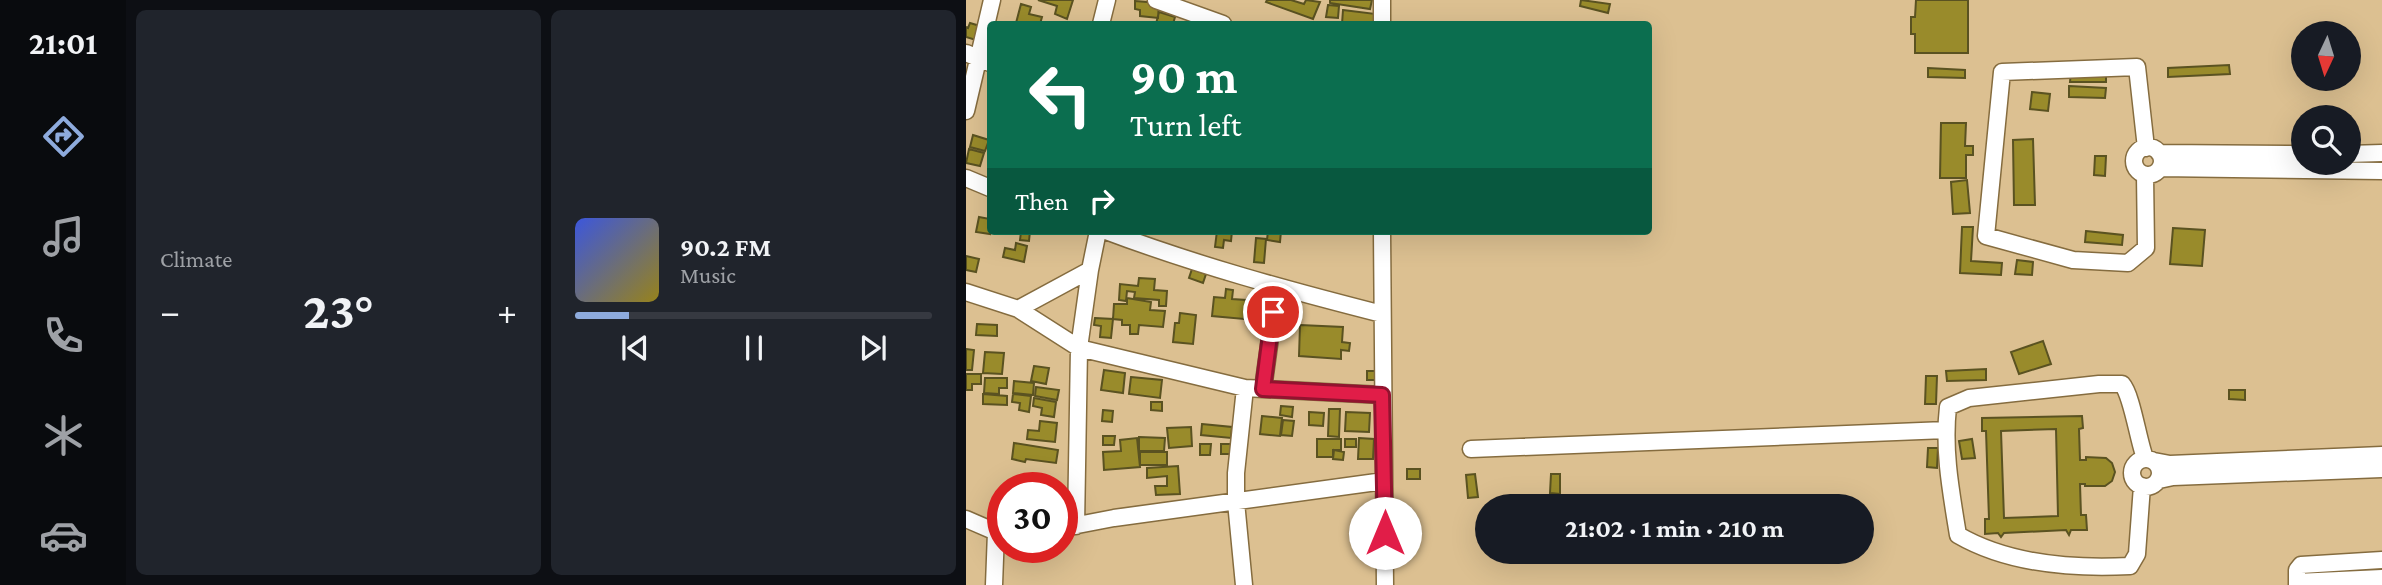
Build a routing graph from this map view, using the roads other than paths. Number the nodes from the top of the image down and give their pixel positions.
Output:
1 (992, 0) edge
2 (1107, 0) edge
3 (1156, 0) edge
4 (1382, 0) edge
5 (1102, 21) edge
6 (1215, 21) edge
7 (1382, 21) edge
8 (978, 58) edge
9 (966, 111) edge
10 (2382, 153) edge
11 (2361, 154) edge
12 (2291, 155) edge
13 (2153, 161) junction
14 (2382, 171) edge
15 (966, 178) edge
16 (987, 187) edge
17 (1097, 235) edge
18 (1116, 235) edge
19 (1382, 235) edge
20 (1090, 271) junction
21 (1277, 287) junction
22 (966, 292) edge
23 (1018, 309) junction
24 (1382, 314) junction
25 (1079, 348) junction
26 (1245, 388) junction
27 (1263, 389) junction
28 (1382, 395) junction
29 (1946, 430) junction
30 (1471, 449) dead end
31 (2382, 455) edge
32 (2149, 460) junction
33 (2382, 469) edge
34 (1072, 472) edge
35 (2159, 480) junction
36 (1384, 481) junction
37 (2142, 486) junction
38 (1236, 502) junction
39 (966, 519) edge
40 (1078, 525) edge
41 (987, 527) edge
42 (2382, 561) edge
43 (2345, 562) junction
44 (2382, 578) edge
45 (994, 580) edge
46 (2346, 582) edge
47 (2297, 584) edge
48 (979, 585) edge
49 (1244, 585) edge
50 (1385, 585) edge

1 - 8 street
2 - 5 street
3 - 6 street
4 - 7 street
8 - 9 street
10 - 11 street
12 - 13 street
13 - 13 street
13 - 14 street
15 - 16 street
17 - 20 street
18 - 21 street
19 - 24 street
20 - 23 street
20 - 25 street
21 - 24 street
21 - 27 street
22 - 23 street
23 - 25 street
24 - 28 street
25 - 26 street
25 - 34 street
26 - 27 street
26 - 38 street
27 - 28 street
28 - 36 street
29 - 30 street
29 - 32 street
29 - 37 street
31 - 32 street
32 - 35 street
32 - 37 street
33 - 35 street
35 - 37 street
36 - 38 street
36 - 50 street
38 - 40 street
38 - 49 street
39 - 41 street
42 - 43 street
43 - 46 street
43 - 47 street
44 - 46 street
45 - 48 street
46 - 47 street

